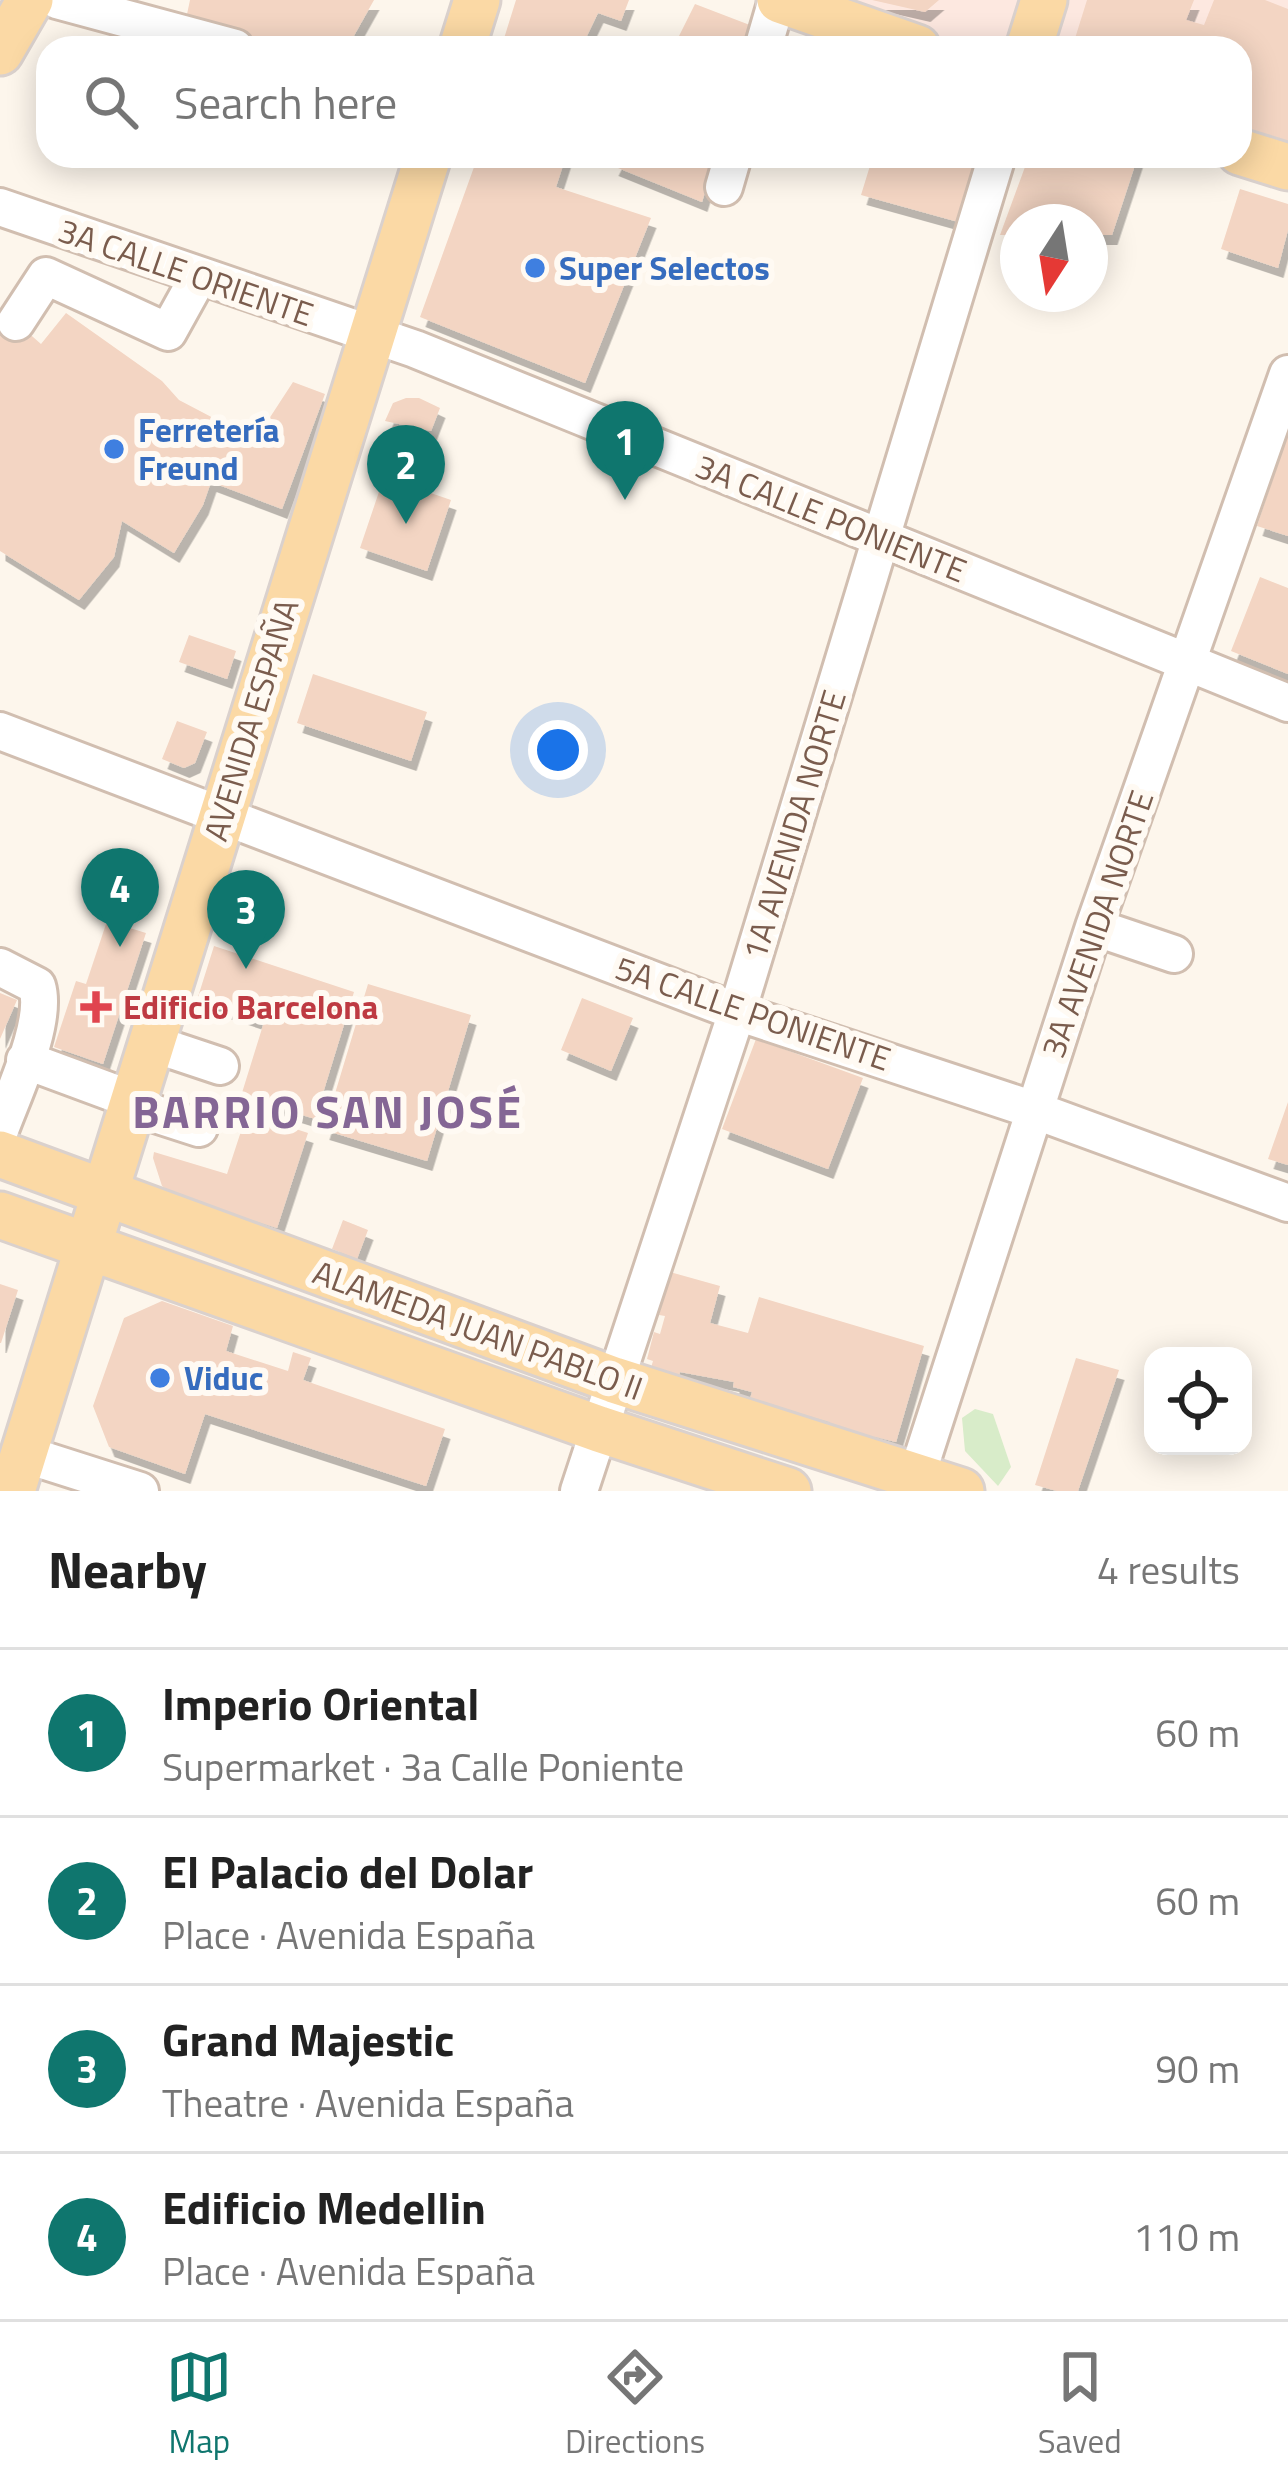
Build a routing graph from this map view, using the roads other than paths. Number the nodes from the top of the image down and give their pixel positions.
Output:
1 (30, 0) edge
2 (57, 0) edge
3 (476, 0) edge
4 (778, 0) edge
5 (1045, 0) edge
6 (190, 36) edge
7 (466, 36) edge
8 (767, 36) edge
9 (882, 36) edge
10 (1033, 36) edge
11 (0, 52) edge
12 (1252, 156) edge
13 (1288, 167) edge
14 (424, 168) edge
15 (993, 168) edge
16 (0, 207) edge
17 (54, 228) junction
18 (46, 276) junction
19 (199, 276) junction
20 (16, 322) dead end
21 (374, 334) junction
22 (1288, 374) edge
23 (882, 539) junction
24 (1186, 662) junction
25 (1288, 703) edge
26 (0, 731) edge
27 (220, 815) junction
28 (1094, 927) junction
29 (1174, 954) dead end
30 (0, 968) edge
31 (737, 1012) junction
32 (151, 1042) junction
33 (25, 1060) junction
34 (220, 1066) dead end
35 (132, 1103) junction
36 (1034, 1110) junction
37 (200, 1128) dead end
38 (0, 1130) edge
39 (0, 1154) edge
40 (0, 1182) edge
41 (1288, 1202) edge
42 (0, 1215) edge
43 (98, 1222) junction
44 (607, 1403) junction
45 (18, 1472) edge
46 (903, 1487) edge
47 (140, 1491) edge
48 (580, 1491) edge
49 (788, 1491) edge
50 (961, 1491) edge

1 - 11 main road
2 - 6 street
3 - 7 main road
4 - 8 street
4 - 9 main road
5 - 10 main road
12 - 13 main road
14 - 21 main road, AVENIDA ESPAÑA
15 - 23 street, 1A AVENIDA NORTE
16 - 17 street, 3A CALLE ORIENTE
17 - 18 street
17 - 19 street, 3A CALLE ORIENTE
18 - 19 street
18 - 20 street
19 - 21 street, 3A CALLE ORIENTE
21 - 23 street, 3A CALLE PONIENTE
21 - 27 main road, AVENIDA ESPAÑA
22 - 24 street, 3A AVENIDA NORTE
23 - 24 street, 3A CALLE PONIENTE
23 - 31 street, 1A AVENIDA NORTE
24 - 25 street, 3A CALLE PONIENTE
24 - 28 street, 3A AVENIDA NORTE
26 - 27 street, 5A CALLE PONIENTE
27 - 31 street, 5A CALLE PONIENTE
27 - 32 main road, AVENIDA ESPAÑA
28 - 29 street
28 - 36 street, 3A AVENIDA NORTE
30 - 33 street
31 - 36 street, 5A CALLE PONIENTE
31 - 44 street, 1A AVENIDA NORTE
32 - 34 street
32 - 35 main road, AVENIDA ESPAÑA
33 - 35 street
33 - 38 street
35 - 37 street
35 - 43 main road, AVENIDA ESPAÑA
36 - 41 street, 5A CALLE PONIENTE
36 - 46 street, 3A AVENIDA NORTE
39 - 43 main road, ALAMEDA JUAN PABLO II
40 - 43 main road
42 - 43 main road, ALAMEDA JUAN PABLO II
43 - 44 main road, ALAMEDA JUAN PABLO II
43 - 45 main road, AVENIDA ESPAÑA
44 - 46 main road, ALAMEDA JUAN PABLO II
44 - 48 street, 1A AVENIDA NORTE
44 - 49 main road, ALAMEDA JUAN PABLO II
45 - 47 street
46 - 50 main road, ALAMEDA JUAN PABLO II

